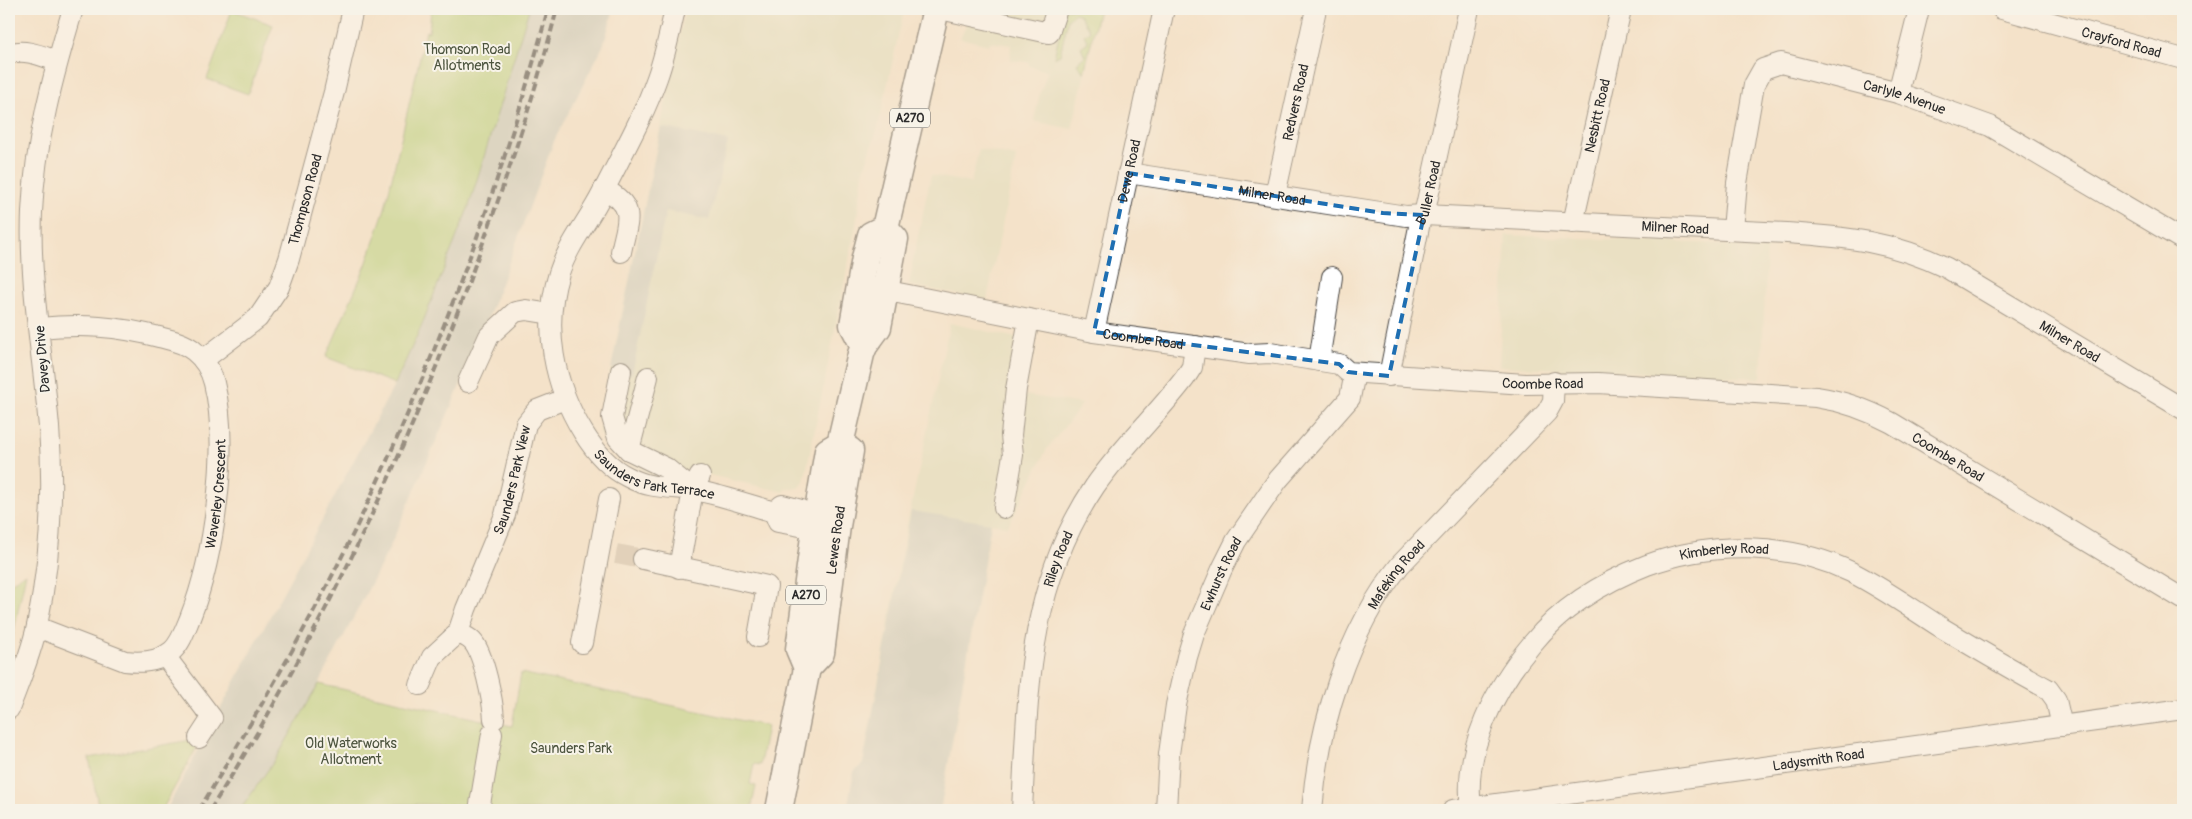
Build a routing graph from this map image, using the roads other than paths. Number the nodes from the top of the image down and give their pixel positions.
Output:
1 (73, 9) edge
2 (353, 9) edge
3 (675, 9) edge
4 (936, 9) edge
5 (940, 9) edge
6 (1057, 9) edge
7 (1164, 9) edge
8 (1316, 9) edge
9 (1469, 9) edge
10 (1622, 9) edge
11 (1919, 9) edge
12 (2002, 9) edge
13 (9, 54) edge
14 (2183, 59) edge
15 (57, 61) junction
16 (1898, 94) junction
17 (1128, 173) junction
18 (604, 189) junction
19 (1274, 195) junction
20 (1424, 215) junction
21 (1573, 223) junction
22 (885, 228) junction
23 (1733, 230) junction
24 (2183, 240) edge
25 (621, 252) dead end
26 (1332, 277) dead end
27 (860, 285) junction
28 (886, 290) junction
29 (551, 314) junction
30 (1029, 319) junction
31 (39, 328) junction
32 (1094, 332) junction
33 (864, 346) junction
34 (1196, 346) junction
35 (203, 360) junction
36 (1319, 361) junction
37 (621, 372) dead end
38 (1356, 373) junction
39 (1389, 376) junction
40 (648, 377) dead end
41 (468, 382) dead end
42 (1554, 382) junction
43 (565, 399) junction
44 (2183, 408) edge
45 (629, 450) junction
46 (696, 483) junction
47 (609, 499) dead end
48 (1004, 508) dead end
49 (820, 522) junction
50 (643, 559) tunnel mouth
51 (679, 568) junction
52 (2183, 599) edge
53 (37, 627) junction
54 (458, 633) junction
55 (758, 637) dead end
56 (582, 643) dead end
57 (165, 656) junction
58 (420, 685) dead end
59 (9, 709) edge
60 (2183, 709) edge
61 (2062, 726) junction
62 (199, 738) dead end
63 (1462, 809) edge
64 (479, 810) edge
65 (779, 810) edge
66 (1022, 810) edge
67 (1166, 810) edge
68 (1312, 810) edge

1 - 15 street, Davey Drive
2 - 35 street, Thompson Road
3 - 18 street
4 - 22 main road, A270
5 - 6 street
7 - 17 street, Dewe Road
8 - 19 street, Redvers Road
9 - 20 street, Buller Road
10 - 21 street, Nesbitt Road
11 - 16 street
12 - 14 street, Crayford Road
13 - 15 street
15 - 31 street, Davey Drive
16 - 23 street, Carlyle Avenue
16 - 24 street, Carlyle Avenue
17 - 19 street, Milner Road
17 - 32 street, Dewe Road
18 - 25 street
18 - 29 street
19 - 20 street, Milner Road
20 - 21 street, Milner Road
20 - 39 street, Buller Road
21 - 23 street, Milner Road
22 - 27 main road, A270
22 - 28 main road, Lewes Road / A270
23 - 44 street, Milner Road
26 - 36 street
27 - 28 street, Coombe Road
27 - 33 main road, A270
28 - 30 street, Coombe Road
28 - 33 main road, Lewes Road / A270
29 - 41 street
29 - 43 street
30 - 32 street, Coombe Road
30 - 48 street
31 - 35 street, Waverley Crescent
31 - 53 street, Davey Drive
32 - 34 street, Coombe Road
33 - 49 main road, Lewes Road / A270
34 - 36 street, Coombe Road
34 - 66 street, Riley Road
35 - 57 street, Waverley Crescent
36 - 38 street, Coombe Road
37 - 45 street
38 - 39 street, Coombe Road
38 - 67 street, Ewhurst Road
39 - 42 street, Coombe Road
40 - 45 street
42 - 52 street, Coombe Road
42 - 68 street, Mafeking Road
43 - 46 street, Saunders Park Terrace
43 - 54 street, Saunders Park View
45 - 46 street
46 - 49 street, Saunders Park Terrace
46 - 51 street
47 - 56 street
49 - 65 main road, Lewes Road / A270
50 - 51 street
51 - 55 street
53 - 57 street
53 - 59 street, Davey Drive
54 - 58 street, Saunders Park View
54 - 64 street
57 - 62 street
60 - 61 street, Ladysmith Road
61 - 63 street, Ladysmith Road
61 - 63 street, Kimberley Road

